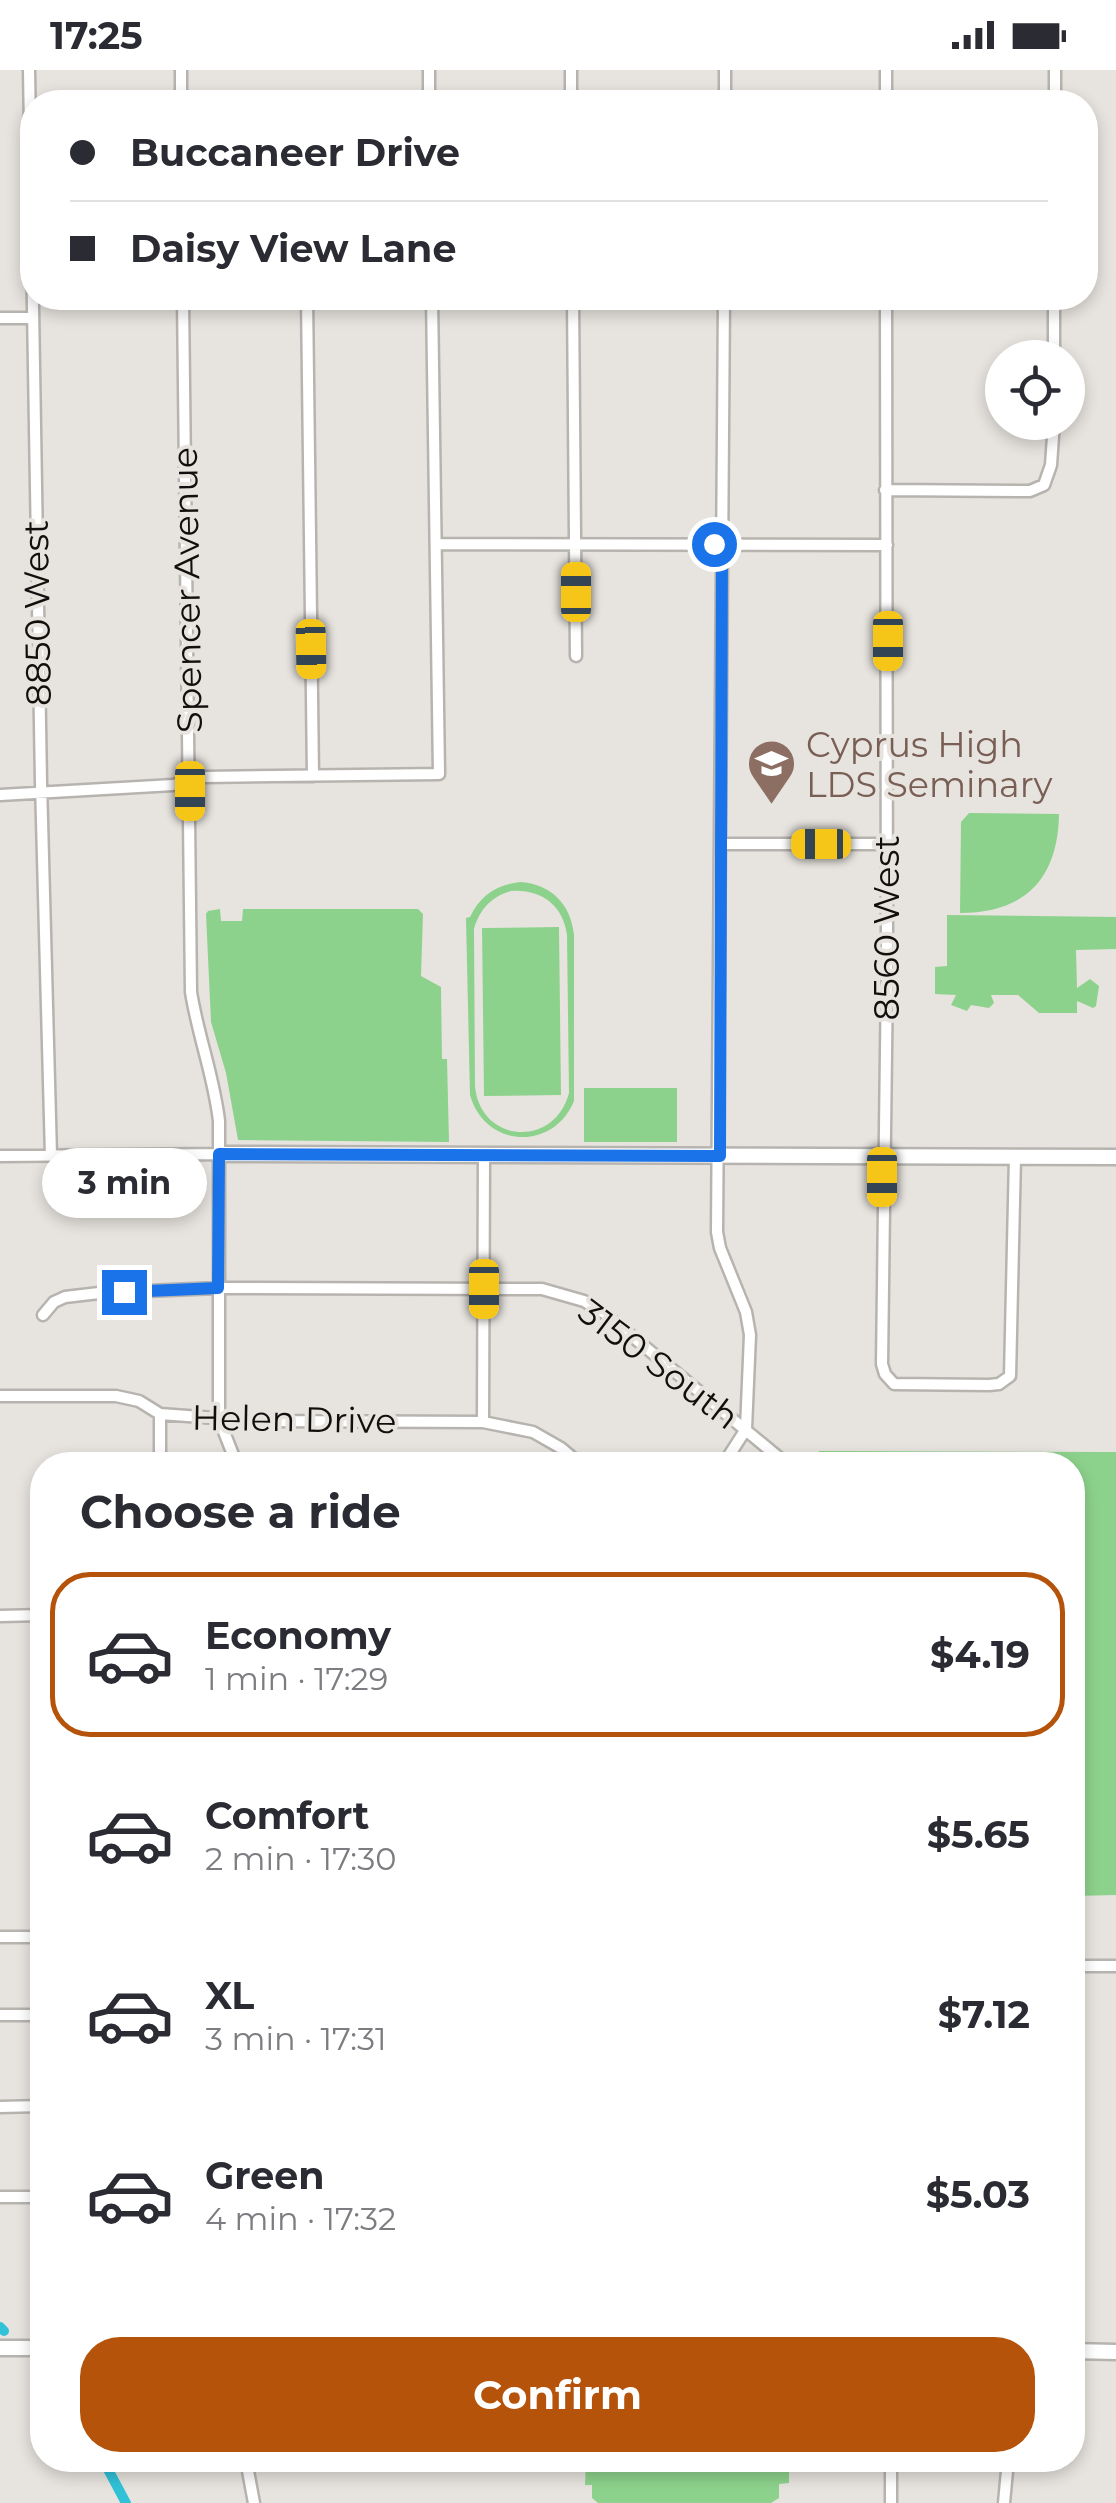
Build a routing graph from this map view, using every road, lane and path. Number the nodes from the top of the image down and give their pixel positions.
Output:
1 (32, 310) edge
2 (182, 310) edge
3 (307, 310) edge
4 (432, 310) edge
5 (573, 310) edge
6 (724, 310) edge
7 (886, 310) edge
8 (1054, 310) edge
9 (0, 318) edge
10 (32, 318) junction
11 (1054, 340) edge
12 (1052, 440) edge
13 (885, 490) junction
14 (436, 544) junction
15 (575, 544) junction
16 (722, 544) junction
17 (888, 545) junction
18 (576, 656) dead end
19 (313, 776) junction
20 (190, 780) junction
21 (41, 792) junction
22 (0, 794) edge
23 (721, 844) junction
24 (887, 844) junction
25 (219, 1154) junction
26 (484, 1154) junction
27 (0, 1156) edge
28 (51, 1156) junction
29 (720, 1156) junction
30 (884, 1157) junction
31 (1015, 1157) junction
32 (1116, 1158) edge
33 (218, 1288) junction
34 (484, 1289) junction
35 (43, 1316) dead end
36 (0, 1396) edge
37 (160, 1414) junction
38 (219, 1419) junction
39 (483, 1422) junction
40 (746, 1430) junction
41 (160, 1452) edge
42 (232, 1452) edge
43 (565, 1452) edge
44 (732, 1452) edge
45 (772, 1452) edge
46 (0, 1616) edge
47 (30, 1616) edge
48 (0, 1937) edge
49 (30, 1937) edge
50 (1085, 1966) edge
51 (1116, 1966) edge
52 (0, 2015) edge
53 (30, 2015) edge
54 (30, 2106) edge
55 (0, 2107) edge
56 (0, 2197) edge
57 (30, 2197) edge
58 (1085, 2351) edge
59 (1116, 2352) edge
60 (248, 2472) edge
61 (892, 2472) edge
62 (1007, 2472) edge
63 (254, 2503) edge
64 (892, 2503) edge
65 (1004, 2503) edge

1 - 10 street, 8850 West
2 - 20 street, Spencer Avenue
3 - 19 street
4 - 14 street
5 - 15 street
6 - 16 street
7 - 13 street, 8560 West
8 - 11 street
9 - 10 street
10 - 21 street, 8850 West
12 - 13 street
13 - 17 street, 8560 West
14 - 15 street
14 - 19 street
15 - 16 street
15 - 18 street
16 - 17 street
16 - 23 street
17 - 24 street, 8560 West
19 - 20 street
20 - 21 street
20 - 25 street, Spencer Avenue
21 - 22 street
21 - 28 street, 8850 West
23 - 24 street
23 - 29 street
24 - 30 street, 8560 West
25 - 26 street
25 - 28 street
25 - 33 street, Spencer Avenue
26 - 29 street
26 - 34 street
27 - 28 street
29 - 30 street
29 - 40 street
30 - 31 street
30 - 31 street, 8560 West
31 - 32 street
33 - 34 street, 3150 South
33 - 35 street, 3150 South
33 - 38 street, Spencer Avenue
34 - 39 street
34 - 40 street, 3150 South
36 - 37 street, Helen Drive
37 - 38 street, Helen Drive
37 - 41 street
38 - 39 street, Helen Drive
38 - 42 street
39 - 43 street, Helen Drive
40 - 44 street
40 - 45 street, 3150 South
46 - 47 street
48 - 49 street
50 - 51 street
52 - 53 street
54 - 55 street
56 - 57 street
58 - 59 street
60 - 63 street
61 - 64 street
62 - 65 street

